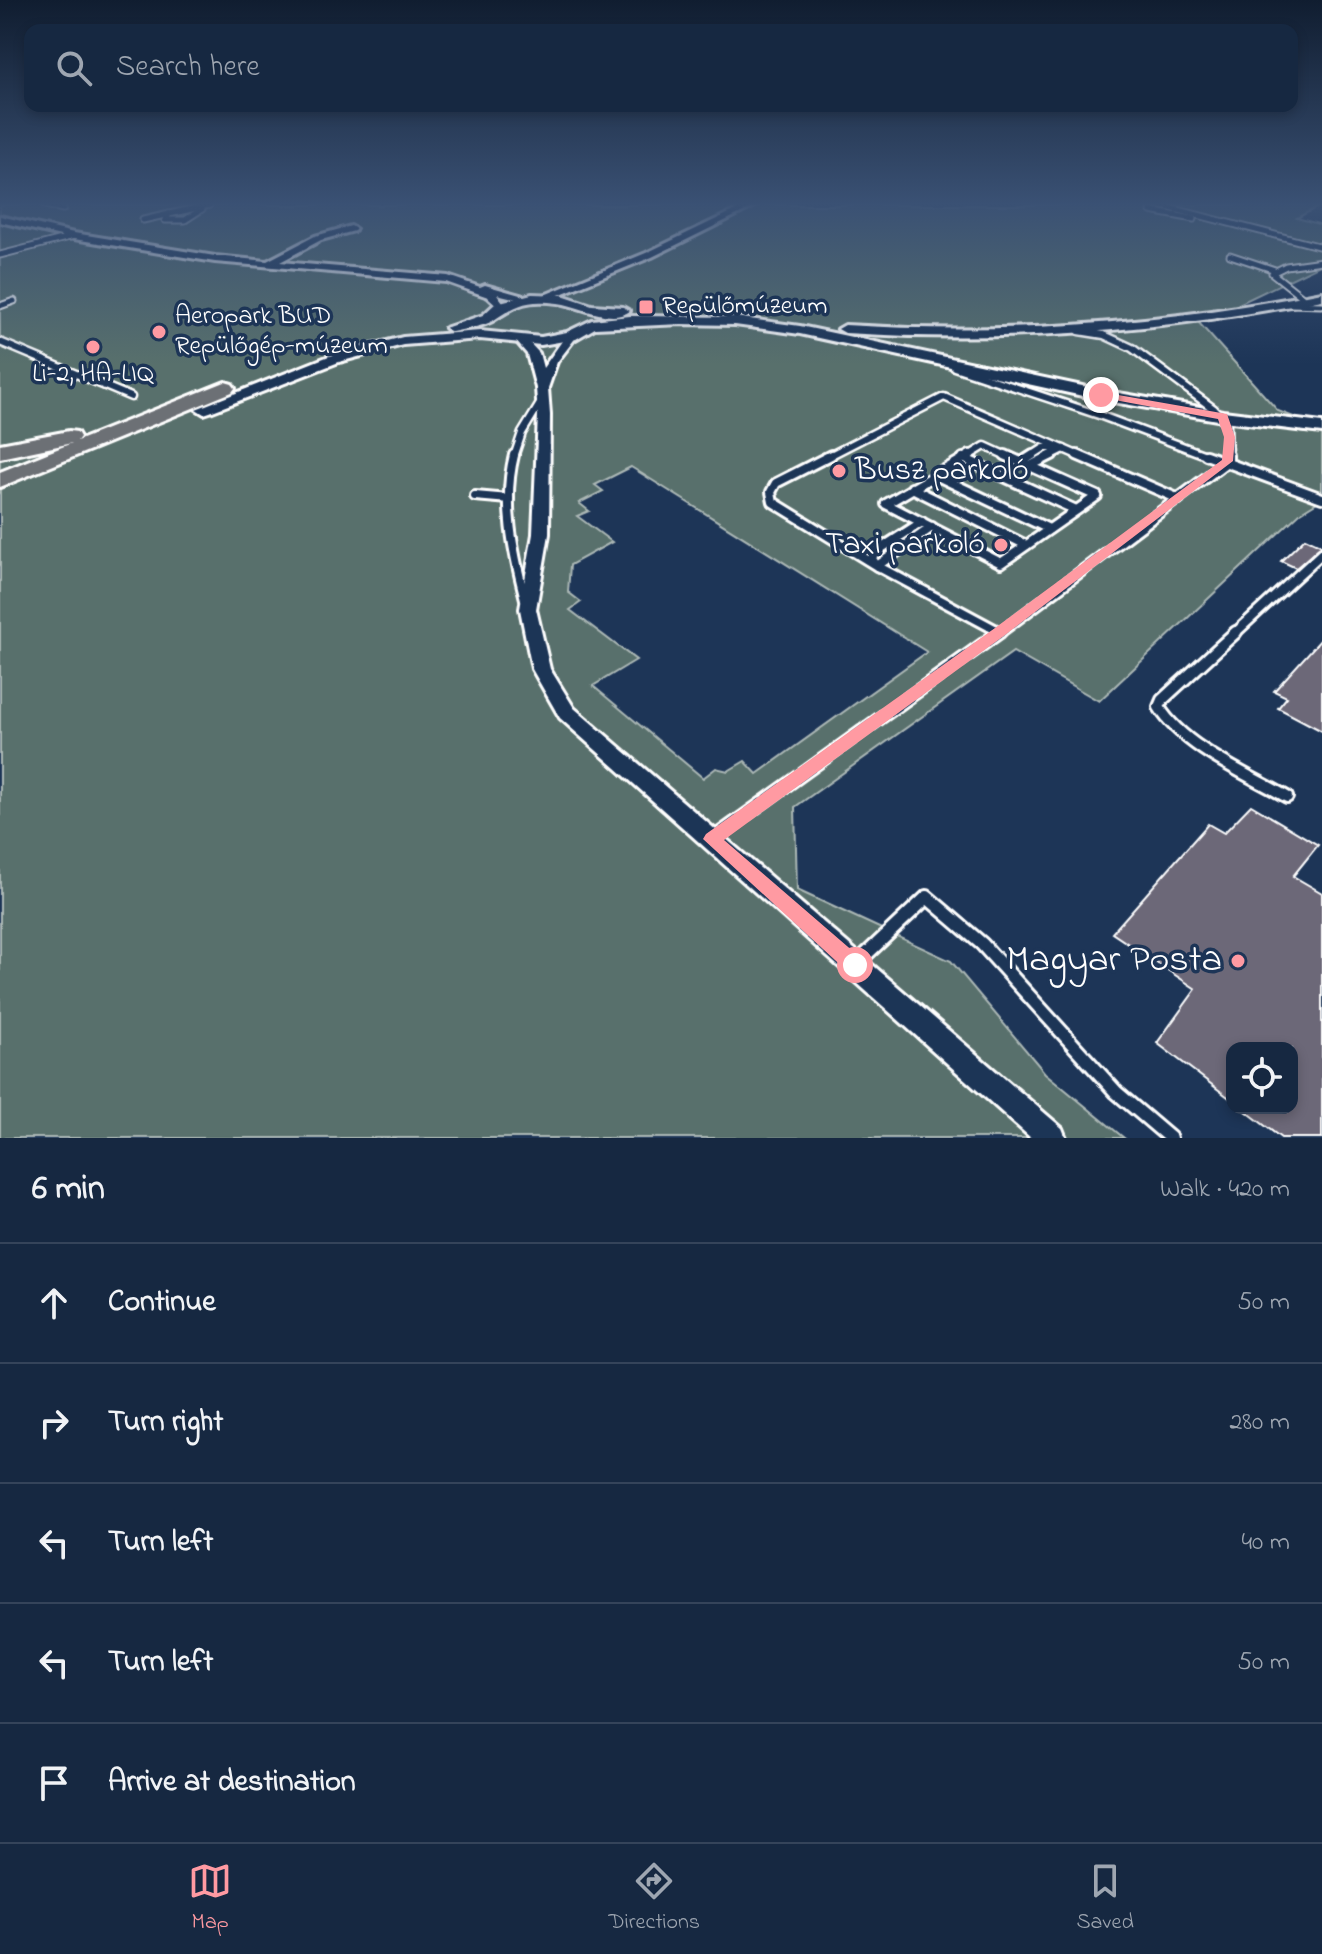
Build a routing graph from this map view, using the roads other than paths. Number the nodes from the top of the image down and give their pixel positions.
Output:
1 (220, 258) edge
2 (279, 258) edge
3 (636, 258) edge
4 (1239, 258) edge
5 (1322, 261) edge
6 (266, 265) junction
7 (610, 270) junction
8 (1275, 270) junction
9 (468, 285) junction
10 (535, 298) junction
11 (1317, 299) edge
12 (14, 301) dead end
13 (0, 306) edge
14 (501, 306) junction
15 (584, 306) junction
16 (488, 318) junction
17 (592, 324) junction
18 (1079, 331) junction
19 (957, 334) junction
20 (504, 336) junction
21 (571, 336) junction
22 (521, 340) junction
23 (0, 342) edge
24 (924, 357) junction
25 (959, 365) junction
26 (225, 388) junction
27 (543, 393) junction
28 (131, 397) dead end
29 (204, 409) joint
30 (1223, 416) junction
31 (1322, 428) edge
32 (1065, 449) junction
33 (0, 451) edge
34 (963, 458) junction
35 (1228, 461) junction
36 (1026, 464) junction
37 (935, 475) junction
38 (0, 480) edge
39 (912, 488) junction
40 (475, 496) dead end
41 (1322, 498) edge
42 (509, 499) junction
43 (1179, 499) junction
44 (1076, 510) junction
45 (922, 522) junction
46 (932, 527) junction
47 (1049, 529) junction
48 (1026, 545) junction
49 (1322, 553) edge
50 (877, 566) junction
51 (528, 609) junction
52 (1000, 632) junction
53 (1287, 797) dead end
54 (712, 839) junction
55 (855, 965) junction
56 (1052, 1138) edge
57 (1170, 1138) edge

1 - 6 street
2 - 6 street
3 - 7 street
4 - 8 lane
5 - 8 lane
6 - 9 street
7 - 10 street
7 - 15 street
8 - 11 lane
9 - 10 street
9 - 14 street
10 - 14 street
10 - 15 street
11 - 18 street
12 - 13 lane
14 - 16 street
15 - 17 street
15 - 19 street
16 - 20 street
16 - 26 street
17 - 21 street
17 - 24 street
18 - 19 street
18 - 30 lane
19 - 25 street
20 - 22 street
20 - 29 street
21 - 22 street
21 - 27 street
22 - 27 street
23 - 28 lane
24 - 25 street
24 - 35 lane
25 - 30 street
26 - 33 highway
26 - 38 highway
27 - 42 lane
27 - 51 street
29 - 38 highway
30 - 31 street
30 - 35 lane
32 - 36 lane
32 - 43 lane
32 - 50 lane
34 - 36 lane
34 - 37 lane
34 - 44 lane
35 - 41 lane
35 - 43 lane
36 - 44 lane
37 - 39 lane
37 - 47 lane
39 - 45 lane
39 - 48 lane
40 - 42 lane
42 - 51 lane
43 - 52 lane
44 - 47 lane
45 - 46 lane
45 - 50 lane
46 - 48 lane
46 - 50 lane
47 - 48 lane
49 - 53 lane
50 - 52 lane
51 - 54 street
52 - 54 lane
54 - 55 street
55 - 56 street
55 - 57 lane

